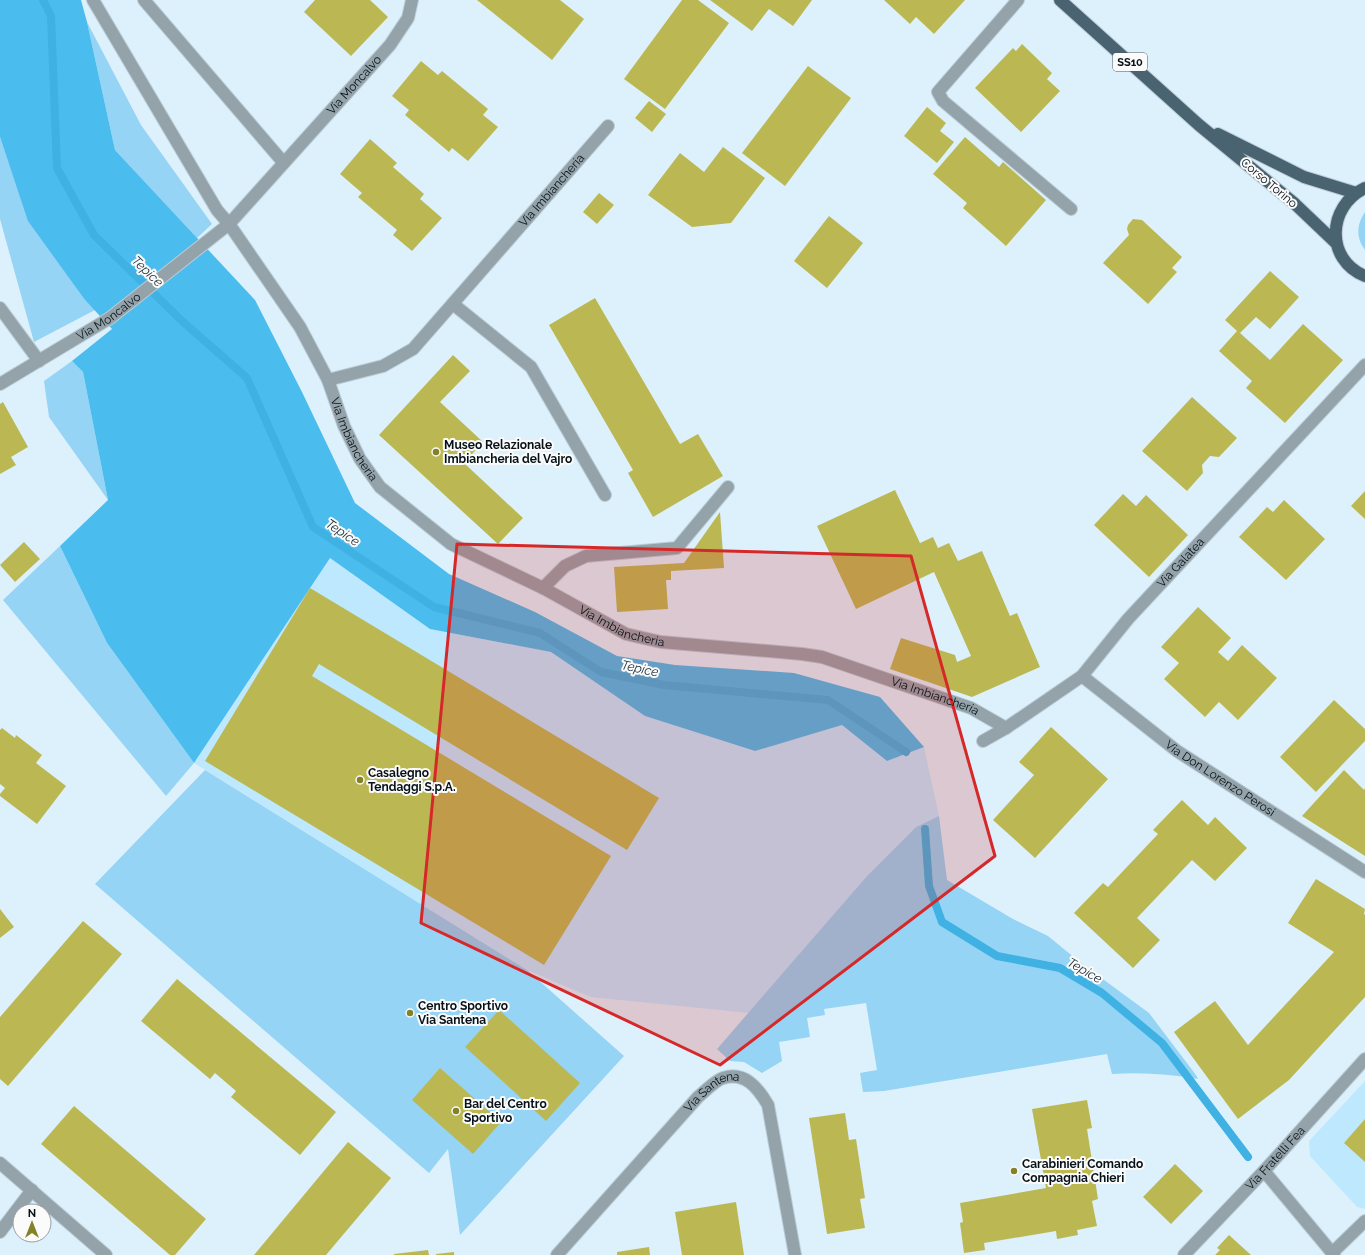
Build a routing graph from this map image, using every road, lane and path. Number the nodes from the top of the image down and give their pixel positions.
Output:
1 (93, 0) edge
2 (144, 0) edge
3 (1018, 0) edge
4 (410, 1) edge
5 (1066, 2) edge
6 (1199, 125) junction
7 (608, 126) dead end
8 (284, 162) junction
9 (1360, 191) edge
10 (1071, 209) dead end
11 (229, 224) junction
12 (1337, 244) junction
13 (1365, 276) edge
14 (453, 304) junction
15 (0, 308) edge
16 (39, 361) junction
17 (1365, 365) edge
18 (328, 380) junction
19 (0, 384) edge
20 (728, 486) dead end
21 (605, 495) dead end
22 (543, 588) junction
23 (1082, 676) junction
24 (1006, 728) junction
25 (983, 741) dead end
26 (1365, 872) edge
27 (1365, 1059) edge
28 (0, 1162) edge
29 (1264, 1171) junction
30 (32, 1190) junction
31 (1365, 1221) edge
32 (0, 1232) edge
33 (1333, 1254) edge
34 (106, 1255) edge
35 (557, 1255) edge
36 (795, 1255) edge
37 (1184, 1255) edge

1 - 11 street
2 - 8 street
3 - 10 street
4 - 8 street, Via Moncalvo
5 - 6 main road, Corso Torino / SS10
6 - 9 main road, Corso Torino / SS10
6 - 12 main road, Corso Torino / SS10
7 - 14 street, Via Imbiancheria
8 - 11 street, Via Moncalvo
9 - 12 main road, SS10
11 - 16 street, Via Moncalvo
11 - 18 street, Via Imbiancheria
12 - 13 main road, SS10
14 - 18 street, Via Imbiancheria
14 - 21 street
15 - 16 street
16 - 19 street, Via Moncalvo
17 - 23 street, Via Galatea
18 - 22 street, Via Imbiancheria
20 - 22 street
22 - 24 street, Via Imbiancheria
23 - 24 street, Via Galatea
23 - 26 street, Via Don Lorenzo Perosi
24 - 25 street, Via Galatea
27 - 29 street, Via Fratelli Fea
28 - 30 street
29 - 33 street
29 - 37 street, Via Fratelli Fea
30 - 32 street
30 - 34 street
31 - 33 street
35 - 36 street, Via Santena

